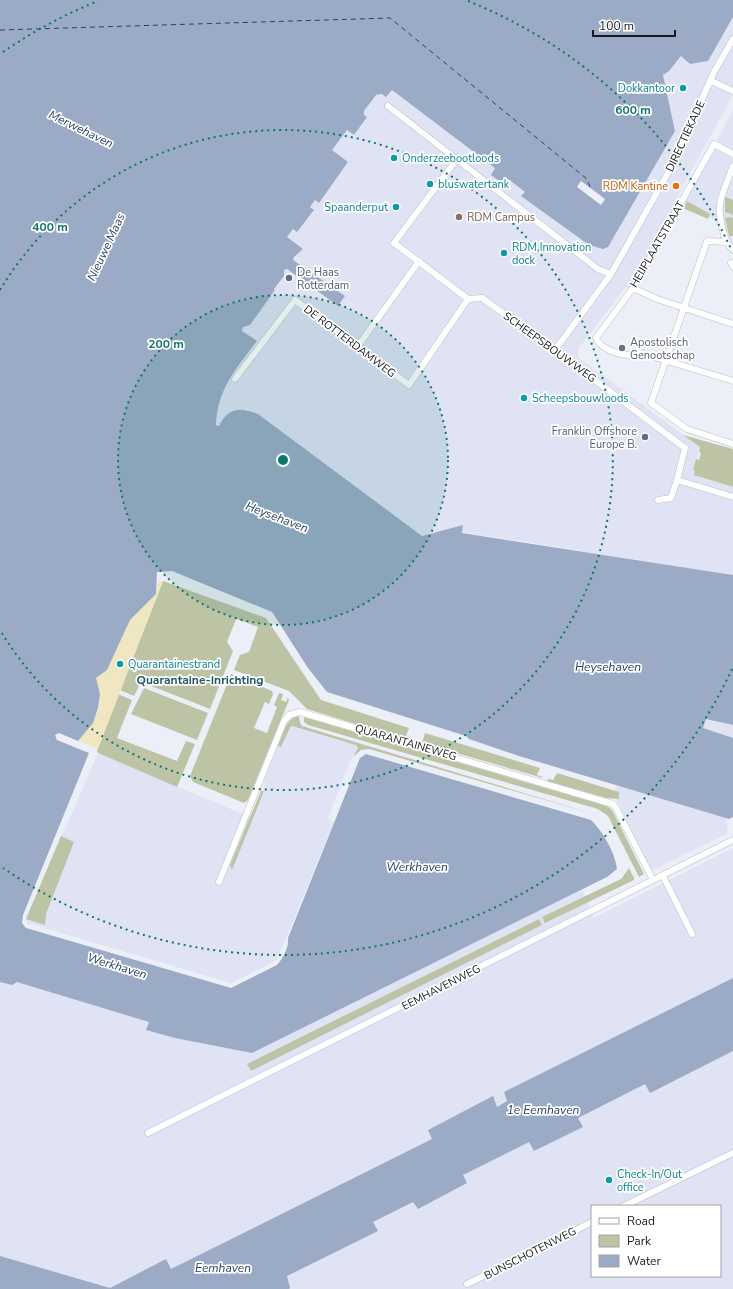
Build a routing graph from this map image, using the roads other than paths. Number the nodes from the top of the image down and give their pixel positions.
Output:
1 (733, 39) edge
2 (711, 81) junction
3 (733, 91) edge
4 (388, 106) dead end
5 (733, 154) edge
6 (457, 159) junction
7 (733, 166) edge
8 (726, 242) junction
9 (733, 250) edge
10 (419, 261) junction
11 (611, 274) junction
12 (632, 288) junction
13 (468, 299) junction
14 (683, 308) junction
15 (733, 324) edge
16 (358, 346) junction
17 (555, 350) junction
18 (665, 361) junction
19 (235, 379) dead end
20 (733, 382) edge
21 (733, 444) edge
22 (677, 480) junction
23 (733, 496) edge
24 (658, 500) dead end
25 (733, 840) edge
26 (663, 876) junction
27 (653, 880) junction
28 (219, 882) dead end
29 (692, 934) dead end
30 (148, 1133) dead end
31 (733, 1153) edge
32 (626, 1205) edge
33 (591, 1222) edge
34 (467, 1284) dead end

1 - 2 street, DIRECTIEKADE
2 - 3 street
2 - 11 street, DIRECTIEKADE
4 - 6 street
5 - 12 street, HEIJPLAATSTRAAT
6 - 10 street
6 - 11 street
7 - 8 street
8 - 9 street
8 - 14 street
10 - 13 street
10 - 16 street
11 - 17 street, DIRECTIEKADE
12 - 14 street
12 - 18 street, HEIJPLAATSTRAAT
13 - 16 street, DE ROTTERDAMWEG
13 - 17 street, SCHEEPSBOUWWEG
14 - 15 street
14 - 18 street
16 - 19 street, DE ROTTERDAMWEG
17 - 22 street, SCHEEPSBOUWWEG
18 - 20 street
18 - 21 street
22 - 23 street
22 - 24 street, SCHEEPSBOUWWEG
25 - 26 street, EEMHAVENWEG
26 - 27 street, EEMHAVENWEG
26 - 29 street
27 - 28 street, QUARANTAINEWEG
27 - 30 street, EEMHAVENWEG
31 - 32 street
33 - 34 street, BUNSCHOTENWEG

